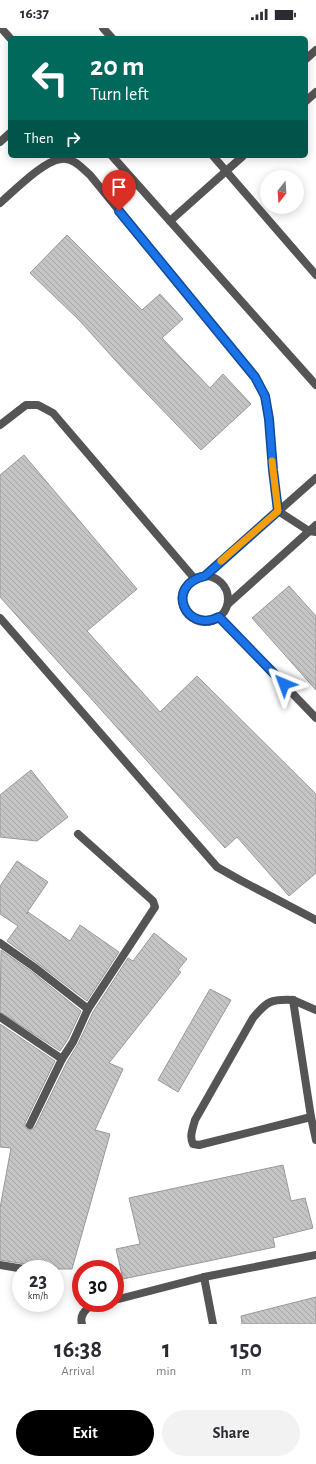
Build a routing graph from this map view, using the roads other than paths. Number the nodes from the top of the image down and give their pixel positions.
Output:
1 (1, 28) edge
2 (103, 28) edge
3 (8, 36) edge
4 (110, 36) edge
5 (316, 50) edge
6 (308, 57) edge
7 (316, 92) edge
8 (308, 99) edge
9 (8, 135) edge
10 (0, 142) edge
11 (114, 158) edge
12 (215, 158) edge
13 (241, 158) edge
14 (226, 171) junction
15 (0, 203) edge
16 (170, 221) junction
17 (316, 275) edge
18 (316, 385) edge
19 (0, 425) edge
20 (316, 478) edge
21 (278, 511) junction
22 (314, 529) edge
23 (205, 576) junction
24 (194, 578) junction
25 (228, 604) junction
26 (219, 617) junction
27 (0, 618) edge
28 (316, 718) edge
29 (78, 834) dead end
30 (316, 920) edge
31 (0, 943) edge
32 (293, 1000) junction
33 (88, 1009) junction
34 (316, 1010) edge
35 (0, 1017) edge
36 (62, 1059) junction
37 (311, 1117) junction
38 (30, 1125) dead end
39 (316, 1140) edge
40 (316, 1255) edge
41 (0, 1265) edge
42 (12, 1267) edge
43 (204, 1277) junction
44 (124, 1298) edge
45 (83, 1312) edge
46 (82, 1324) edge
47 (213, 1324) edge

1 - 3 street
2 - 4 street
5 - 6 street
7 - 8 street
9 - 10 street
11 - 16 street
12 - 14 street
13 - 14 street
14 - 16 street
14 - 17 street
15 - 21 street
16 - 18 street
19 - 24 street
20 - 21 street
21 - 22 street
21 - 23 street
22 - 25 street
23 - 24 street
23 - 25 street
24 - 26 street
25 - 26 street
26 - 28 street
27 - 30 street
29 - 33 street
31 - 33 street
32 - 34 street
32 - 37 street
32 - 37 street
33 - 36 street
35 - 36 street
36 - 38 street
37 - 39 street
40 - 43 street
41 - 42 street
43 - 44 street
43 - 47 street
45 - 46 street

